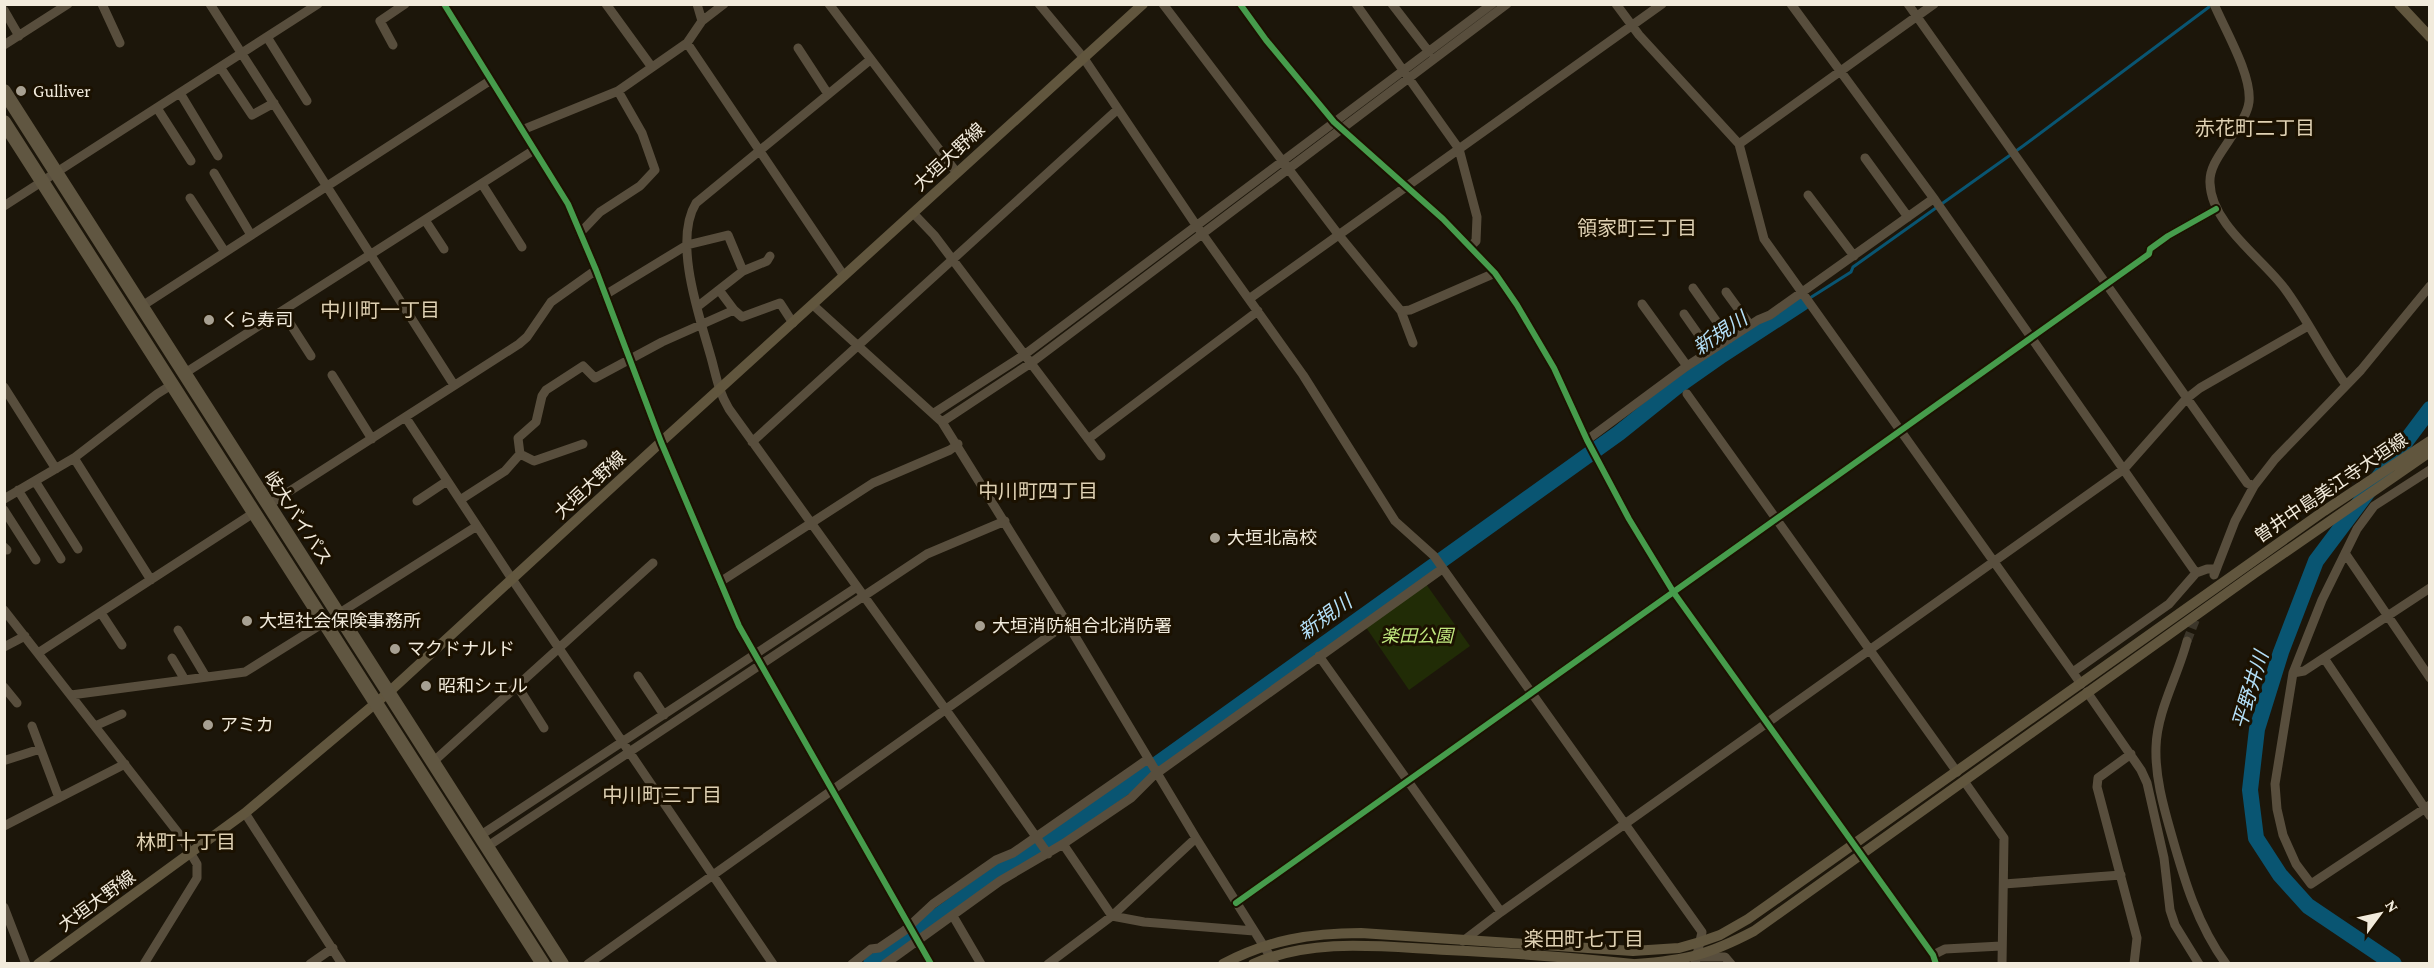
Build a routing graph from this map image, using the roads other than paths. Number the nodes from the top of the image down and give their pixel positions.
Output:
1 (68, 4) edge
2 (102, 4) edge
3 (210, 4) edge
4 (318, 4) edge
5 (405, 4) edge
6 (444, 4) edge
7 (606, 4) edge
8 (697, 4) edge
9 (724, 4) edge
10 (829, 4) edge
11 (1039, 4) edge
12 (1143, 4) edge
13 (1163, 4) edge
14 (1240, 4) edge
15 (1356, 4) edge
16 (1392, 4) edge
17 (1492, 4) edge
18 (1507, 4) edge
19 (1616, 4) edge
20 (1662, 4) edge
21 (1791, 4) edge
22 (1908, 4) edge
23 (1934, 4) edge
24 (2214, 4) edge
25 (2399, 4) edge
26 (4, 10) edge
27 (1917, 17) junction
28 (702, 21) junction
29 (1632, 26) junction
30 (19, 36) junction
31 (267, 37) junction
32 (2430, 37) edge
33 (120, 43) dead end
34 (687, 43) junction
35 (4, 45) edge
36 (393, 45) dead end
37 (798, 48) dead end
38 (1429, 52) junction
39 (242, 54) junction
40 (1083, 57) junction
41 (870, 60) junction
42 (651, 66) junction
43 (220, 67) junction
44 (1403, 70) junction
45 (1841, 73) junction
46 (1409, 79) junction
47 (491, 80) junction
48 (4, 91) edge
49 (618, 91) junction
50 (180, 93) junction
51 (828, 94) junction
52 (307, 101) dead end
53 (274, 103) junction
54 (158, 108) junction
55 (1118, 109) junction
56 (4, 122) edge
57 (1335, 122) junction
58 (522, 130) junction
59 (1343, 130) junction
60 (1739, 144) junction
61 (760, 149) junction
62 (1459, 149) junction
63 (534, 150) junction
64 (218, 156) dead end
65 (1866, 158) dead end
66 (191, 160) dead end
67 (1282, 161) junction
68 (1289, 170) junction
69 (57, 172) junction
70 (214, 173) dead end
71 (957, 173) junction
72 (43, 181) junction
73 (482, 184) junction
74 (328, 186) junction
75 (1406, 186) junction
76 (1808, 195) dead end
77 (190, 198) dead end
78 (1934, 200) junction
79 (4, 206) edge
80 (2217, 209) junction
81 (913, 213) junction
82 (1908, 217) junction
83 (425, 220) junction
84 (1196, 225) junction
85 (580, 233) junction
86 (1203, 234) junction
87 (1338, 234) junction
88 (251, 235) junction
89 (687, 245) junction
90 (1471, 246) junction
91 (522, 247) dead end
92 (444, 249) dead end
93 (225, 252) junction
94 (370, 254) junction
95 (770, 256) dead end
96 (1854, 256) junction
97 (953, 260) junction
98 (596, 270) junction
99 (743, 271) junction
100 (1495, 273) junction
101 (844, 276) junction
102 (2106, 284) junction
103 (2430, 286) edge
104 (1693, 288) dead end
105 (719, 290) junction
106 (1726, 292) dead end
107 (1803, 294) junction
108 (605, 295) junction
109 (1249, 298) junction
110 (1642, 304) dead end
111 (813, 305) junction
112 (142, 306) junction
113 (697, 307) junction
114 (282, 310) junction
115 (734, 310) junction
116 (1258, 311) junction
117 (1401, 311) junction
118 (1684, 314) dead end
119 (793, 323) junction
120 (700, 324) junction
121 (1750, 325) junction
122 (2308, 326) junction
123 (2032, 338) junction
124 (1729, 339) junction
125 (1413, 343) dead end
126 (859, 345) junction
127 (1710, 351) junction
128 (1024, 355) junction
129 (311, 356) dead end
130 (630, 360) junction
131 (1031, 363) junction
132 (1687, 366) junction
133 (185, 373) junction
134 (332, 375) dead end
135 (173, 384) junction
136 (2346, 385) junction
137 (454, 386) junction
138 (4, 387) edge
139 (718, 391) junction
140 (1687, 394) dead end
141 (2186, 399) junction
142 (934, 414) junction
143 (406, 418) junction
144 (942, 422) junction
145 (1900, 431) junction
146 (372, 439) junction
147 (1088, 439) junction
148 (661, 441) junction
149 (2430, 441) edge
150 (752, 442) junction
151 (1587, 442) junction
152 (583, 444) dead end
153 (958, 444) junction
154 (2430, 452) edge
155 (520, 454) junction
156 (1101, 456) dead end
157 (74, 458) junction
158 (56, 468) junction
159 (2124, 469) junction
160 (2430, 470) edge
161 (35, 481) junction
162 (447, 481) junction
163 (2254, 486) junction
164 (18, 490) junction
165 (4, 499) edge
166 (460, 500) junction
167 (417, 501) dead end
168 (268, 505) junction
169 (4, 510) edge
170 (255, 512) junction
171 (1776, 519) junction
172 (1005, 521) junction
173 (810, 522) junction
174 (477, 526) junction
175 (78, 549) dead end
176 (2345, 553) junction
177 (61, 559) dead end
178 (36, 560) dead end
179 (1994, 562) junction
180 (653, 563) dead end
181 (2253, 568) junction
182 (1442, 569) junction
183 (2196, 573) junction
184 (512, 579) junction
185 (151, 580) junction
186 (720, 582) junction
187 (857, 587) junction
188 (2430, 588) edge
189 (1674, 592) junction
190 (864, 596) junction
191 (4, 610) edge
192 (101, 613) junction
193 (338, 614) junction
194 (2388, 615) junction
195 (325, 622) junction
196 (1067, 623) junction
197 (178, 630) dead end
198 (25, 636) junction
199 (2187, 641) tunnel mouth
200 (122, 645) dead end
201 (4, 647) edge
202 (559, 648) junction
203 (1869, 650) junction
204 (38, 653) junction
205 (755, 654) junction
206 (1319, 656) junction
207 (172, 658) dead end
208 (2324, 658) junction
209 (761, 665) junction
210 (2073, 672) junction
211 (2293, 673) junction
212 (638, 676) dead end
213 (206, 677) junction
214 (2430, 678) edge
215 (185, 680) junction
216 (4, 687) edge
217 (518, 687) junction
218 (2084, 688) junction
219 (389, 692) junction
220 (1531, 694) junction
221 (71, 695) junction
222 (376, 703) junction
223 (17, 704) dead end
224 (945, 709) junction
225 (122, 714) dead end
226 (663, 715) junction
227 (1767, 723) junction
228 (32, 726) dead end
229 (94, 726) junction
230 (544, 728) dead end
231 (622, 742) junction
232 (40, 749) junction
233 (630, 752) junction
234 (2131, 754) junction
235 (6, 760) dead end
236 (1149, 760) junction
237 (434, 761) junction
238 (124, 764) junction
239 (1157, 773) junction
240 (1960, 776) junction
241 (1408, 781) junction
242 (831, 790) junction
243 (59, 798) junction
244 (2428, 810) edge
245 (245, 813) junction
246 (1624, 825) junction
247 (4, 826) edge
248 (1036, 837) junction
249 (1196, 838) junction
250 (485, 841) junction
251 (1853, 843) junction
252 (1063, 844) junction
253 (190, 853) junction
254 (1048, 854) junction
255 (1861, 854) junction
256 (712, 874) junction
257 (2121, 875) junction
258 (2004, 884) junction
259 (1236, 903) junction
260 (4, 907) edge
261 (1502, 912) junction
262 (953, 916) junction
263 (1112, 916) junction
264 (910, 927) junction
265 (1254, 931) junction
266 (917, 939) junction
267 (1463, 941) junction
268 (1700, 942) junction
269 (1264, 945) junction
270 (2001, 946) junction
271 (333, 948) junction
272 (1524, 959) edge
273 (1934, 959) edge
274 (1273, 960) edge
275 (1696, 960) edge
276 (26, 963) edge
277 (39, 963) edge
278 (144, 963) edge
279 (310, 963) edge
280 (342, 963) edge
281 (543, 963) edge
282 (562, 963) edge
283 (588, 963) edge
284 (773, 963) edge
285 (852, 963) edge
286 (885, 963) edge
287 (931, 963) edge
288 (981, 963) edge
289 (1048, 963) edge
290 (1224, 963) edge
291 (1253, 963) edge
292 (1634, 963) edge
293 (1731, 963) edge
294 (2002, 963) edge
295 (2134, 963) edge
296 (2199, 963) edge
297 (2226, 963) edge

1 - 30 street
2 - 33 street
3 - 39 street
4 - 31 street
5 - 36 street
6 - 47 street
7 - 42 street
8 - 28 street
9 - 28 street
10 - 41 street
11 - 40 street
12 - 40 main road, 大垣大野線
13 - 67 street
14 - 57 street
15 - 44 street
16 - 38 street
17 - 38 street
18 - 46 street
19 - 29 street
20 - 29 street
21 - 45 street
22 - 27 street
23 - 27 street
24 - 80 street
25 - 32 main road
26 - 30 street
27 - 45 street
27 - 102 street
28 - 34 street
29 - 60 street
29 - 62 street
30 - 35 street
31 - 39 street
31 - 52 street
34 - 42 street
34 - 61 street
37 - 51 street
38 - 44 street
39 - 43 street
39 - 53 street
40 - 55 street
40 - 71 main road, 大垣大野線
41 - 51 street
41 - 71 street
42 - 49 street
43 - 50 street
43 - 53 street
44 - 46 street
44 - 57 street
45 - 60 street
45 - 78 street
46 - 59 street
46 - 62 street
47 - 58 street
47 - 74 street
48 - 69 highway, 岐大バイパス
49 - 58 street
49 - 85 street
50 - 54 street
50 - 64 street
51 - 61 street
53 - 74 street
54 - 66 street
54 - 69 street
55 - 84 street
55 - 97 street
56 - 72 highway, 岐大バイパス
57 - 59 street
57 - 67 street
58 - 63 street
59 - 68 street
59 - 75 street
60 - 107 street
61 - 89 street
61 - 101 street
62 - 75 street
62 - 90 street
63 - 73 street
63 - 85 street
65 - 82 street
67 - 68 street
67 - 84 street
68 - 86 street
68 - 87 street
69 - 72 street
69 - 112 highway, 岐大バイパス
70 - 88 street
71 - 81 main road, 大垣大野線
72 - 79 street
72 - 135 highway, 岐大バイパス
73 - 83 street
73 - 91 street
74 - 88 street
74 - 94 street
75 - 87 street
75 - 90 street
76 - 96 street
77 - 93 street
78 - 82 street
78 - 123 street
80 - 102 street
80 - 122 street
81 - 97 street
81 - 101 main road, 大垣大野線
82 - 96 street
83 - 92 street
83 - 94 street
84 - 86 street
84 - 128 street
85 - 98 street
86 - 109 street
86 - 131 street
87 - 109 street
87 - 117 street
88 - 93 street
89 - 99 street
89 - 108 street
89 - 113 street
90 - 100 street
93 - 112 street
94 - 114 street
94 - 137 street
95 - 99 street
96 - 107 street
97 - 126 street
97 - 128 street
98 - 108 street
98 - 137 street
99 - 105 street
100 - 117 street
100 - 151 street
101 - 111 main road, 大垣大野線
102 - 123 street
102 - 141 street
103 - 136 street
104 - 124 street
105 - 113 street
105 - 115 street
106 - 121 street
107 - 121 street
107 - 145 street
108 - 130 street
109 - 116 street
110 - 132 street
111 - 119 main road, 大垣大野線
111 - 126 street
112 - 133 highway, 岐大バイパス
113 - 120 street
114 - 129 street
114 - 133 street
115 - 119 street
115 - 120 street
116 - 147 street
116 - 182 street
117 - 125 street
118 - 127 street
119 - 139 main road, 大垣大野線
120 - 130 street
120 - 139 street
121 - 124 street
122 - 136 street
122 - 141 street
123 - 145 street
123 - 159 street
124 - 127 street
126 - 142 street
126 - 150 street
127 - 132 street
128 - 131 street
128 - 142 street
130 - 148 street
130 - 155 street
131 - 144 street
131 - 147 street
132 - 151 street
133 - 168 highway, 岐大バイパス
134 - 146 street
135 - 157 street
135 - 170 highway, 岐大バイパス
136 - 163 street
137 - 143 street
138 - 158 street
139 - 148 main road, 大垣大野線
139 - 150 street
140 - 171 street
141 - 159 street
141 - 163 street
142 - 144 street
143 - 146 street
143 - 162 street
144 - 153 street
145 - 171 street
145 - 179 street
146 - 168 street
147 - 156 street
148 - 184 main road, 大垣大野線
148 - 186 street
149 - 181 main road, 曽井中島美江寺大垣線
150 - 173 street
151 - 189 street
152 - 155 street
153 - 172 street
153 - 173 street
154 - 181 main road, 曽井中島美江寺大垣線
155 - 166 street
157 - 158 street
157 - 185 street
158 - 161 street
159 - 179 street
159 - 183 street
160 - 176 street
161 - 164 street
161 - 175 street
162 - 166 street
162 - 167 street
163 - 183 street
164 - 165 street
164 - 177 street
166 - 174 street
168 - 193 highway, 岐大バイパス
169 - 178 street
170 - 185 street
170 - 195 highway, 岐大バイパス
171 - 189 street
171 - 203 street
172 - 190 street
172 - 196 street
173 - 186 street
173 - 187 street
174 - 184 street
174 - 193 street
176 - 194 street
176 - 211 street
179 - 203 street
179 - 210 street
180 - 202 street
181 - 218 main road
182 - 206 street
182 - 220 street
183 - 210 street
184 - 202 street
184 - 219 main road, 大垣大野線
185 - 192 street
186 - 205 street
187 - 190 street
187 - 205 street
188 - 194 street
189 - 220 street
189 - 227 street
190 - 209 street
190 - 224 street
191 - 198 street
192 - 200 street
192 - 204 street
193 - 219 highway, 岐大バイパス
194 - 208 street
194 - 214 street
195 - 213 street
195 - 222 highway, 岐大バイパス
196 - 224 street
196 - 236 street
197 - 213 street
198 - 201 street
198 - 204 street
199 - 297 street
202 - 217 street
202 - 231 street
203 - 227 street
203 - 240 street
204 - 221 street
205 - 209 street
205 - 226 street
206 - 239 street
206 - 241 street
207 - 215 street
208 - 211 street
208 - 244 street
209 - 233 street
209 - 242 street
210 - 218 street
211 - 244 street
212 - 226 street
213 - 215 street
215 - 221 street
216 - 223 street
217 - 230 street
217 - 237 street
218 - 234 street
218 - 240 main road
219 - 222 main road, 大垣大野線
219 - 237 highway, 岐大バイパス
220 - 241 street
220 - 246 street
221 - 229 street
222 - 245 main road, 大垣大野線
222 - 281 highway, 岐大バイパス
224 - 242 street
224 - 248 street
225 - 229 street
226 - 231 street
227 - 246 street
227 - 251 street
228 - 232 street
229 - 238 street
231 - 233 street
231 - 250 street
232 - 235 street
232 - 243 street
233 - 250 street
233 - 256 street
234 - 257 street
234 - 296 street
236 - 239 street
236 - 248 street
237 - 250 highway, 岐大バイパス
238 - 243 street
238 - 253 street
239 - 249 street
239 - 252 street
240 - 251 main road
240 - 255 main road
240 - 258 street
241 - 259 street
241 - 261 street
242 - 256 street
242 - 264 street
243 - 247 street
245 - 253 main road, 大垣大野線
245 - 271 street
246 - 261 street
246 - 268 street
248 - 254 street
248 - 264 street
249 - 259 street
249 - 263 street
250 - 282 highway, 岐大バイパス
251 - 255 street
251 - 268 main road
252 - 254 street
252 - 263 street
253 - 277 main road, 大垣大野線
253 - 278 street
254 - 262 street
255 - 273 street
255 - 275 main road
256 - 283 street
256 - 284 street
257 - 258 street
257 - 295 street
258 - 270 street
259 - 265 street
260 - 276 street
261 - 267 street
262 - 266 street
262 - 288 street
263 - 265 street
263 - 289 street
264 - 266 street
264 - 285 street
265 - 269 street
266 - 286 street
266 - 287 street
267 - 268 main road
267 - 269 main road
268 - 275 street
269 - 274 street
269 - 290 main road
270 - 273 street
270 - 294 street
271 - 279 street
271 - 280 street
272 - 274 main road
272 - 292 main road
274 - 291 main road
275 - 292 main road
275 - 293 street

